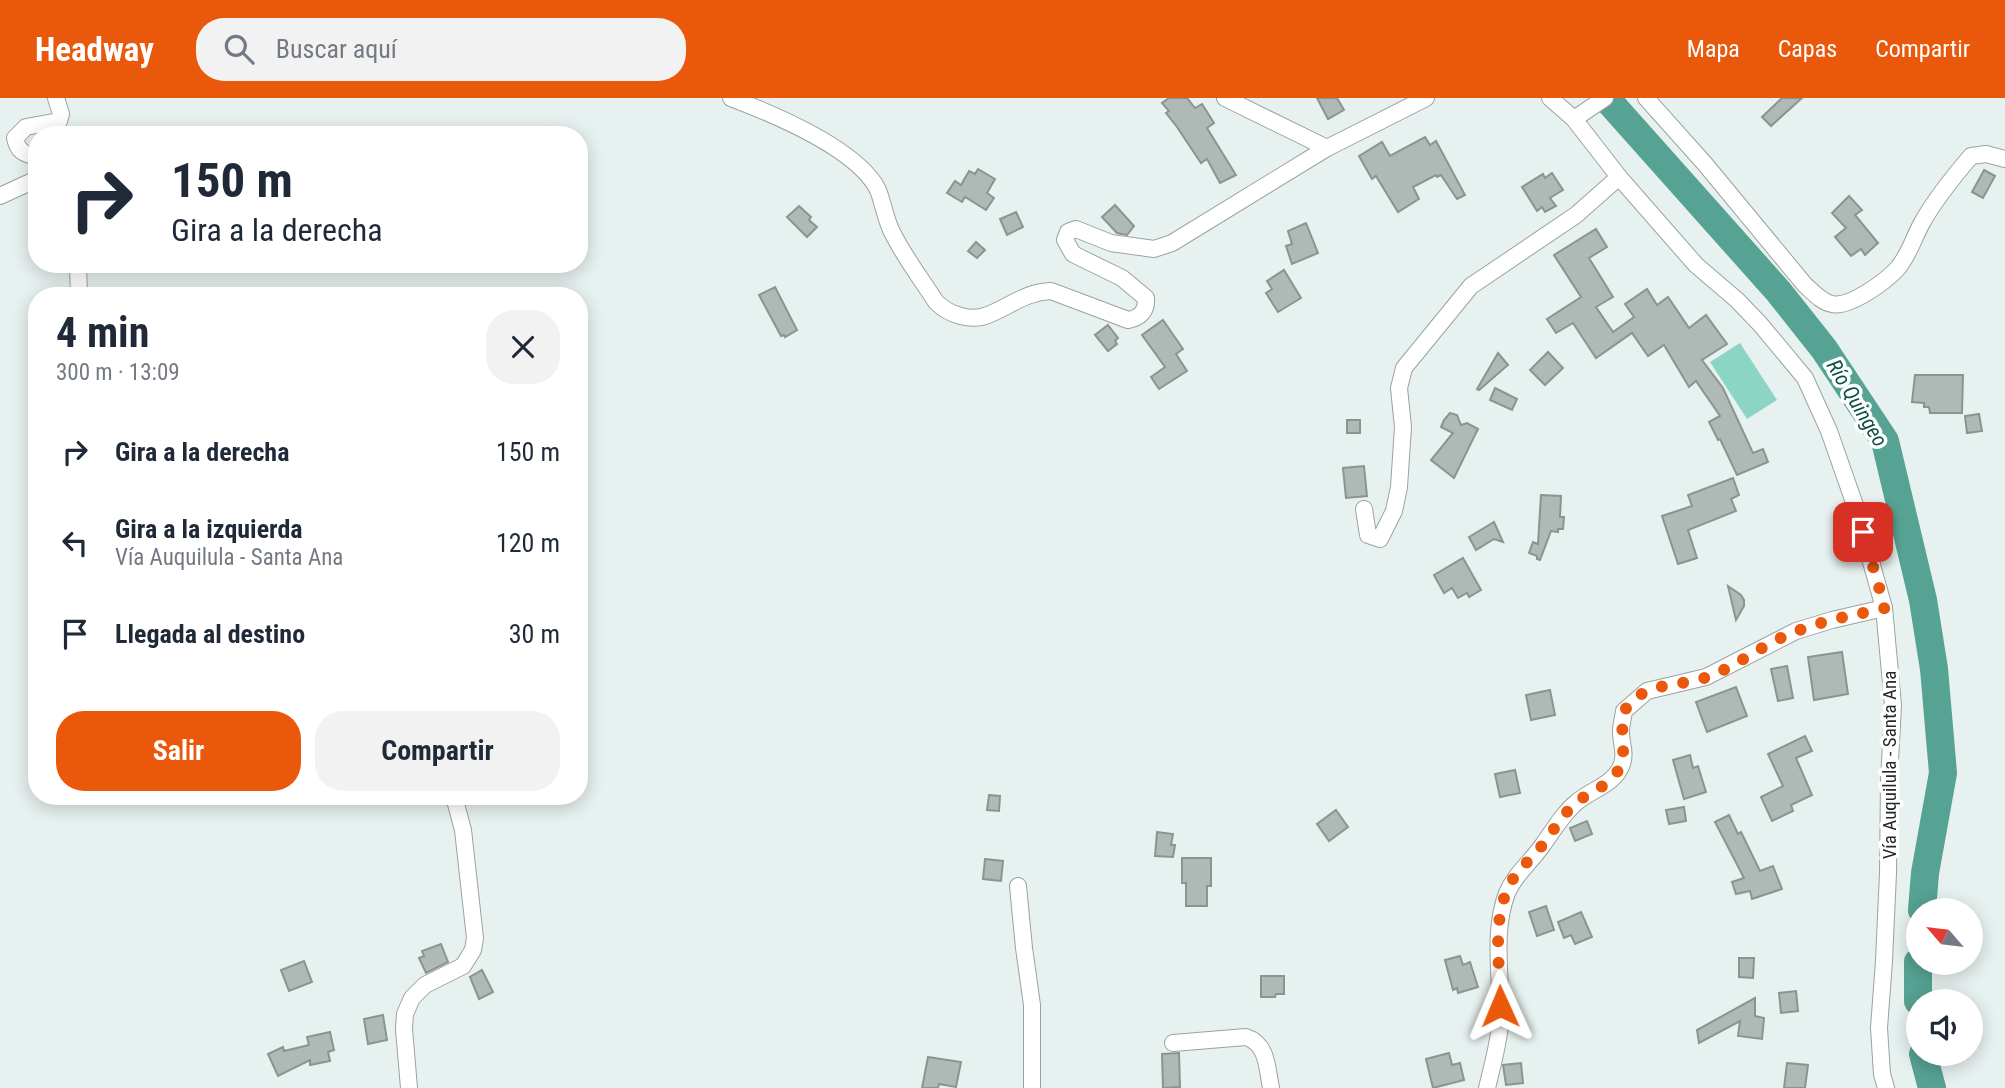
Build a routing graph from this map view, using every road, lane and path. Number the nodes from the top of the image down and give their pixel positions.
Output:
1 (56, 98) edge
2 (731, 98) edge
3 (1225, 98) edge
4 (1426, 98) edge
5 (1550, 98) edge
6 (1605, 98) edge
7 (1646, 98) edge
8 (1580, 115) junction
9 (32, 126) edge
10 (28, 127) edge
11 (1327, 148) junction
12 (28, 156) edge
13 (2005, 159) edge
14 (1619, 177) junction
15 (28, 183) edge
16 (0, 196) edge
17 (1364, 509) dead end
18 (1885, 608) junction
19 (456, 805) edge
20 (1018, 886) dead end
21 (1173, 1043) dead end
22 (409, 1088) edge
23 (1032, 1088) edge
24 (1271, 1088) edge
25 (1488, 1088) edge
26 (1886, 1088) edge

1 - 9 street
2 - 11 street
3 - 11 street
4 - 11 street
5 - 8 street, Vía Auquilula - Santa Ana
6 - 8 street
7 - 13 street
8 - 14 street, Vía Auquilula - Santa Ana
10 - 12 street
14 - 17 street
14 - 18 street, Vía Auquilula - Santa Ana
15 - 16 street
18 - 25 street
18 - 26 street, Vía Auquilula - Santa Ana
19 - 22 street
20 - 23 street
21 - 24 street

